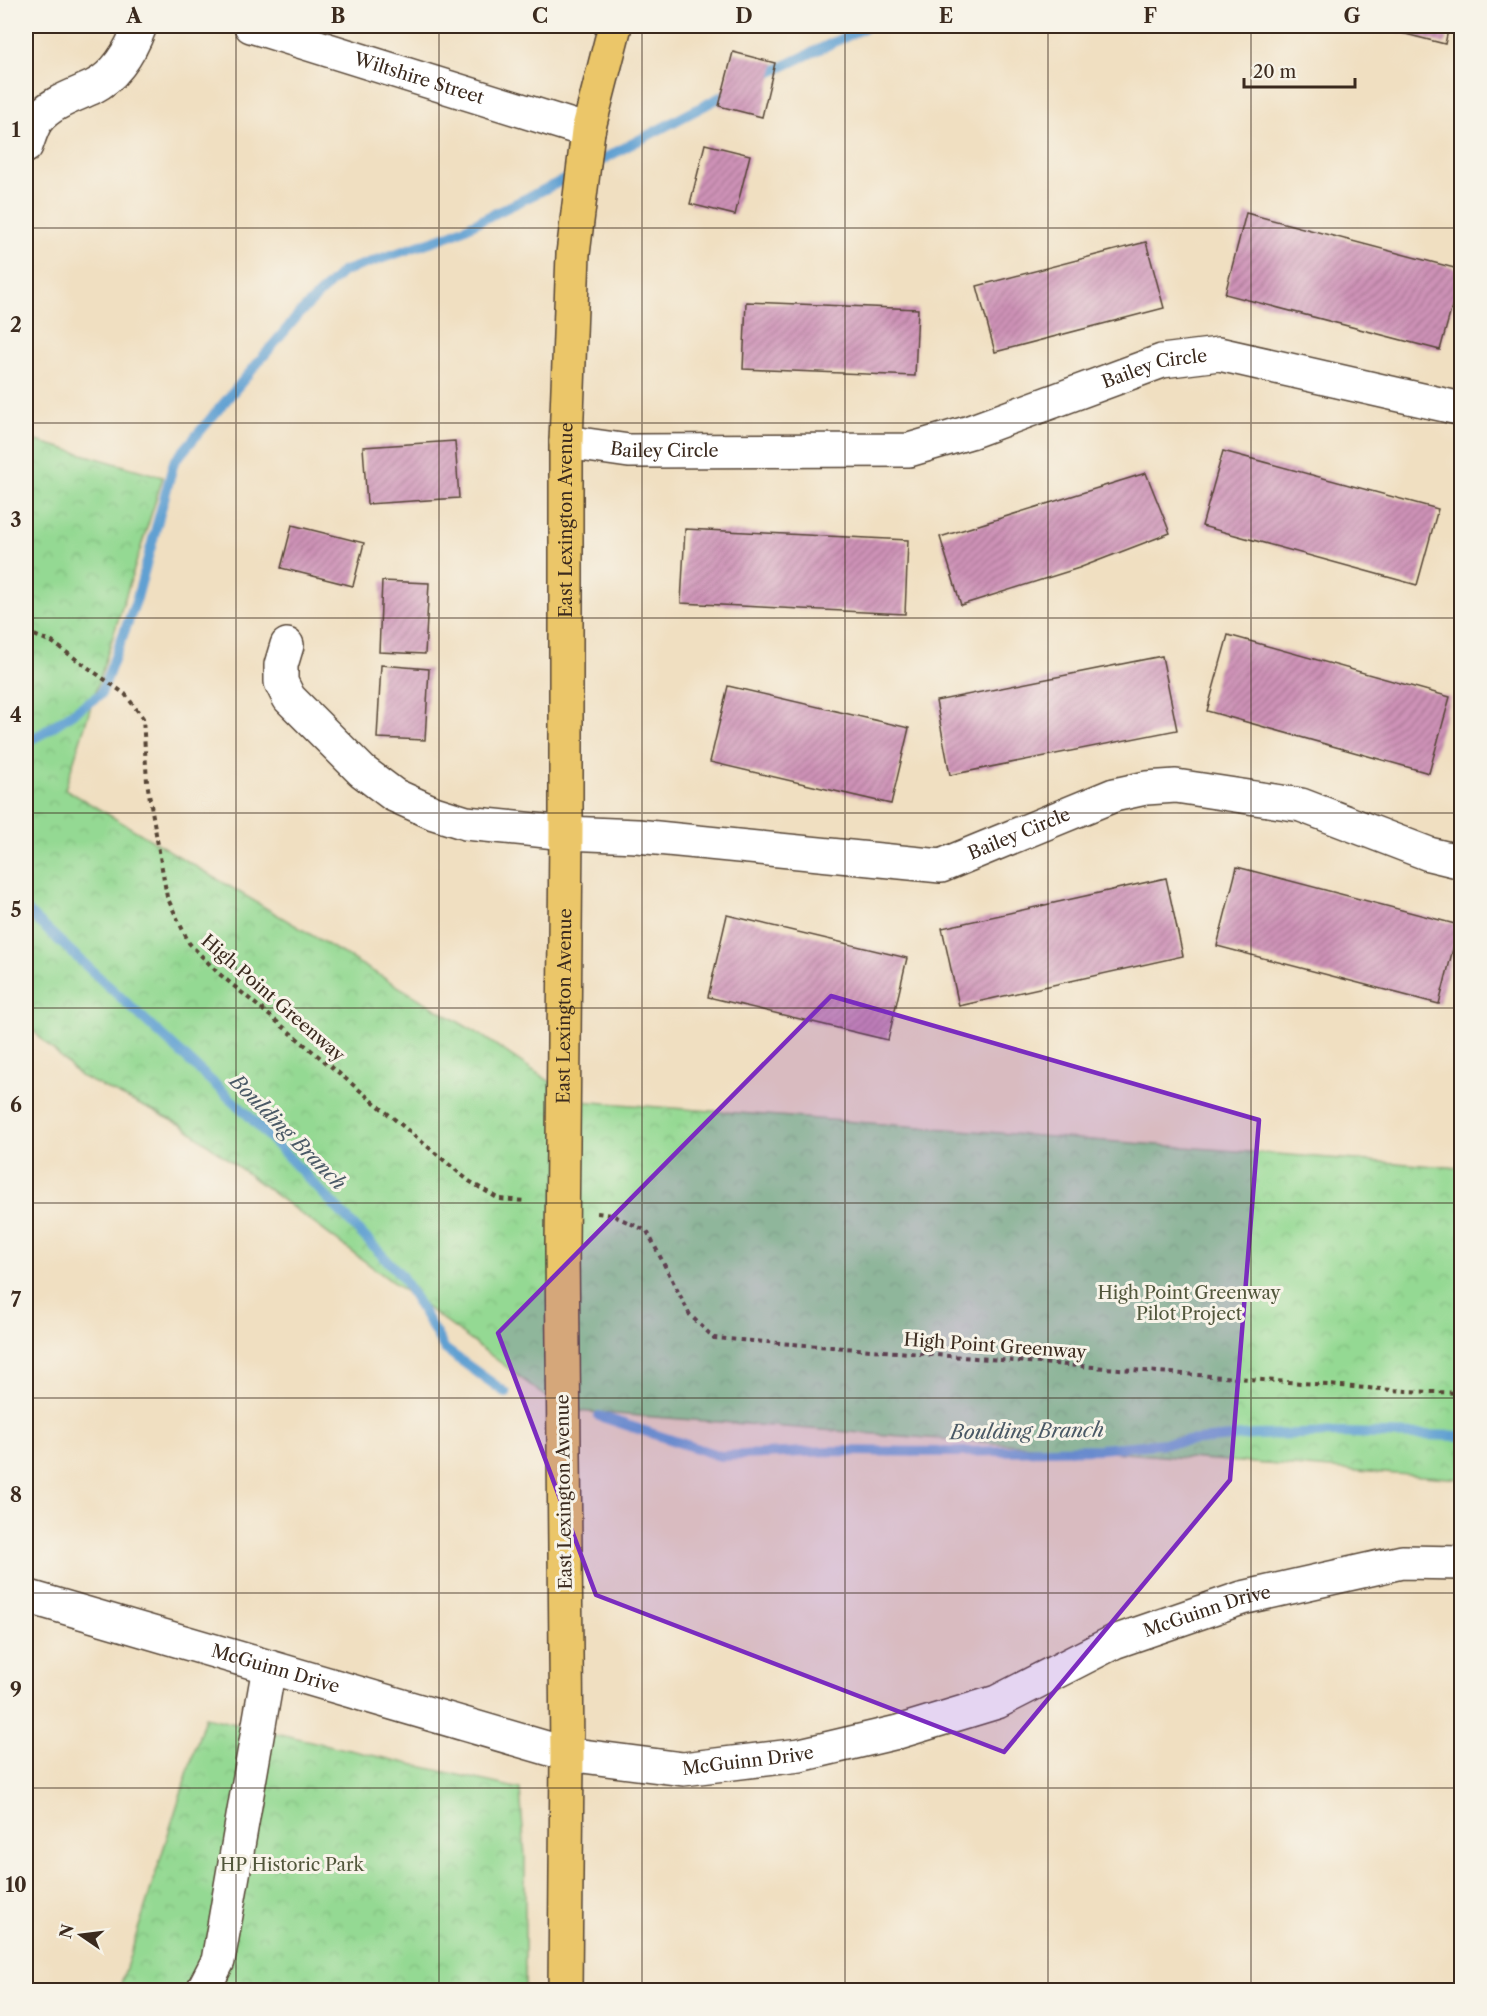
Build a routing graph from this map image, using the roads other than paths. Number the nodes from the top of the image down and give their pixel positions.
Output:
1 (140, 26) edge
2 (251, 26) edge
3 (615, 26) edge
4 (588, 130) junction
5 (26, 146) edge
6 (1461, 409) edge
7 (566, 442) junction
8 (287, 645) dead end
9 (566, 833) junction
10 (1461, 862) edge
11 (1461, 1563) edge
12 (26, 1596) edge
13 (269, 1667) junction
14 (567, 1754) junction
15 (203, 1990) edge
16 (565, 1990) edge

1 - 5 street
2 - 4 street, Wiltshire Street
3 - 4 main road, East Lexington Avenue
4 - 7 main road, East Lexington Avenue
6 - 7 street, Bailey Circle
7 - 9 main road, East Lexington Avenue
8 - 9 street, Bailey Circle
9 - 10 street, Bailey Circle
9 - 14 main road, East Lexington Avenue
11 - 14 street, McGuinn Drive
12 - 13 street, McGuinn Drive
13 - 14 street, McGuinn Drive
13 - 15 street
14 - 16 main road, East Lexington Avenue

